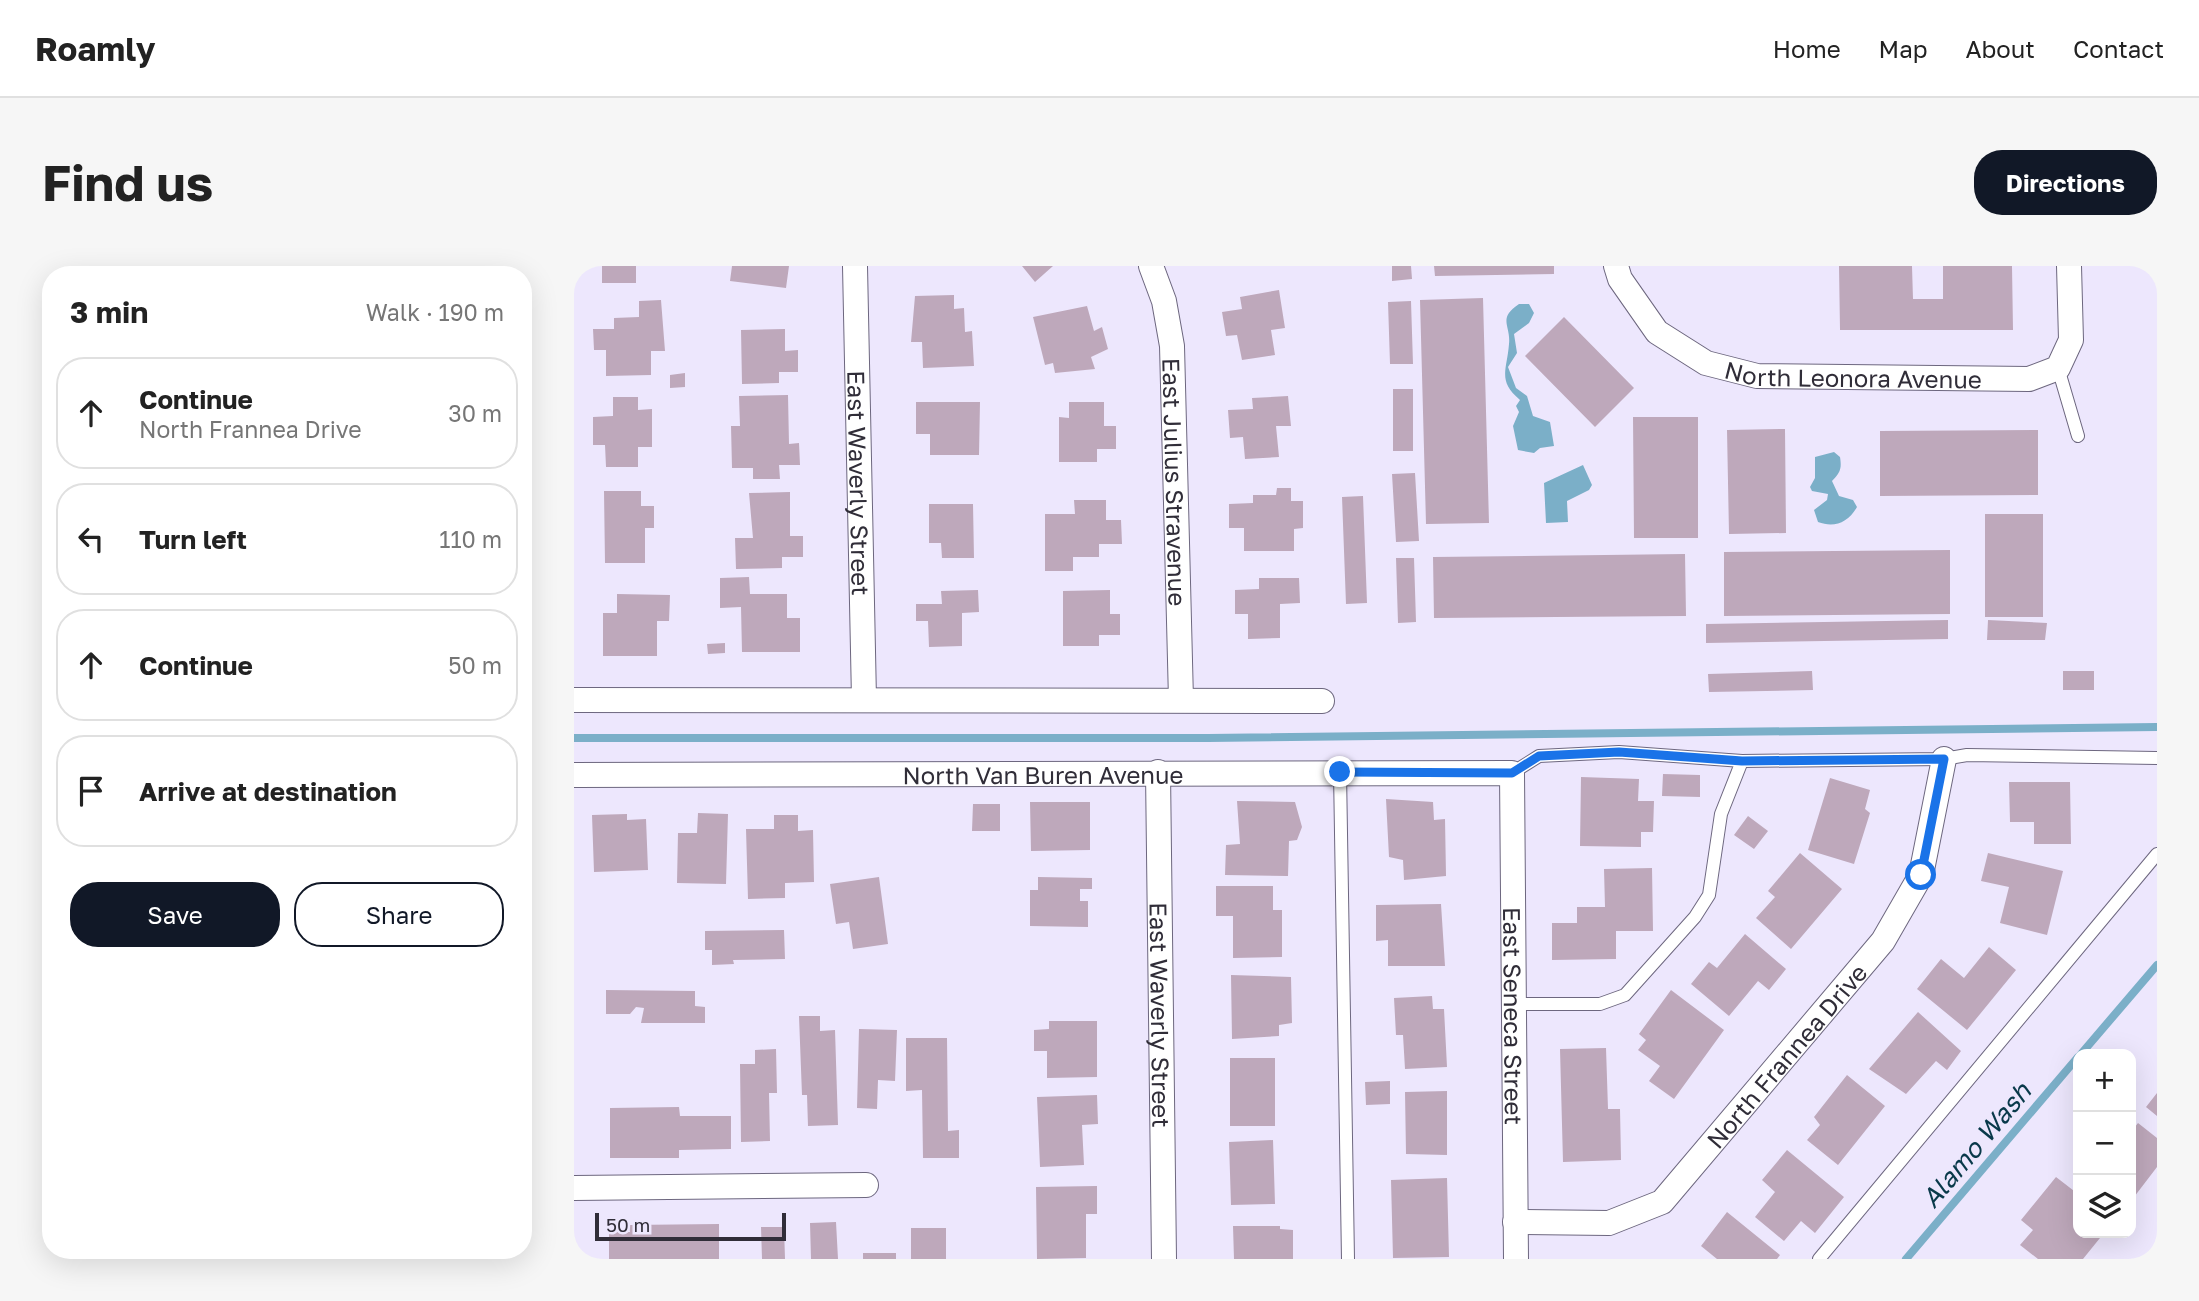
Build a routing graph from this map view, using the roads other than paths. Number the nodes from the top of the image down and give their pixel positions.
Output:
1 (855, 266) edge
2 (1151, 266) edge
3 (1616, 266) edge
4 (2069, 266) edge
5 (2059, 368) junction
6 (2078, 436) dead end
7 (864, 699) junction
8 (574, 700) edge
9 (1181, 700) junction
10 (1322, 701) dead end
11 (2157, 758) edge
12 (1944, 759) junction
13 (1742, 761) junction
14 (1158, 772) junction
15 (1340, 772) junction
16 (1512, 773) junction
17 (574, 775) edge
18 (2157, 854) edge
19 (1513, 1004) junction
20 (866, 1185) dead end
21 (574, 1188) edge
22 (1515, 1222) junction
23 (1164, 1259) edge
24 (1348, 1259) edge
25 (1516, 1259) edge
26 (1819, 1259) edge

1 - 7 street, East Waverly Street
2 - 9 street, East Julius Stravenue
3 - 5 street, North Leonora Avenue
4 - 5 street
5 - 6 lane
7 - 8 street
7 - 9 street
9 - 10 street
11 - 12 lane
12 - 13 lane
12 - 22 street, North Frannea Drive
13 - 16 lane
13 - 19 lane
14 - 15 street, North Van Buren Avenue
14 - 17 street, North Van Buren Avenue
14 - 23 street, East Waverly Street
15 - 16 street, North Van Buren Avenue
15 - 24 lane
16 - 19 street, East Seneca Street
18 - 26 lane
19 - 22 street, East Seneca Street
20 - 21 street
22 - 25 street, East Seneca Street

